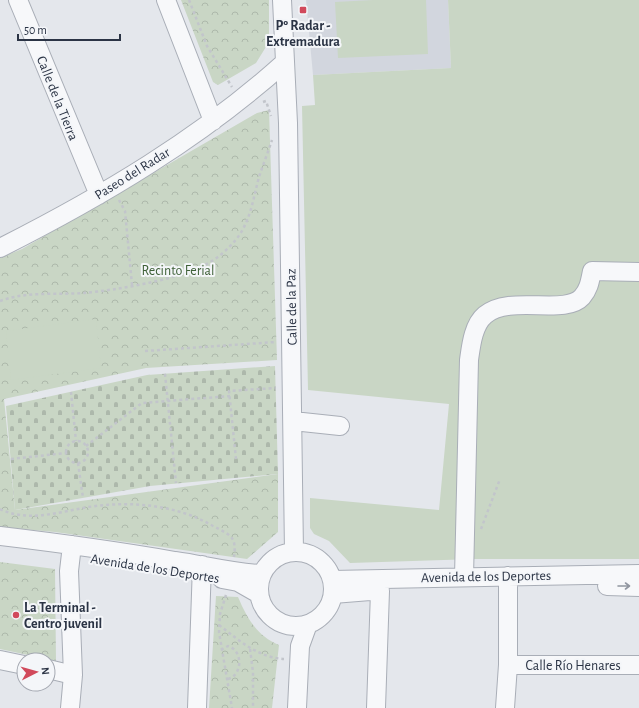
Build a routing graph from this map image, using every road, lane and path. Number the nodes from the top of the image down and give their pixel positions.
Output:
1 (18, 0) edge
2 (166, 0) edge
3 (189, 0) edge
4 (282, 0) edge
5 (286, 62) junction
6 (259, 95) junction
7 (240, 100) junction
8 (287, 101) junction
9 (213, 121) junction
10 (273, 123) dead end
11 (273, 136) dead end
12 (106, 191) junction
13 (0, 248) edge
14 (639, 272) edge
15 (132, 285) junction
16 (0, 301) edge
17 (292, 340) junction
18 (145, 352) dead end
19 (165, 374) dead end
20 (292, 387) junction
21 (71, 392) dead end
22 (230, 396) junction
23 (168, 401) junction
24 (293, 421) junction
25 (340, 426) dead end
26 (76, 441) junction
27 (86, 446) junction
28 (66, 453) junction
29 (10, 459) dead end
30 (236, 459) dead end
31 (78, 463) junction
32 (176, 483) dead end
33 (83, 498) dead end
34 (0, 536) edge
35 (0, 545) edge
36 (72, 549) junction
37 (294, 552) junction
38 (202, 570) junction
39 (262, 574) junction
40 (639, 574) edge
41 (464, 577) junction
42 (508, 581) junction
43 (333, 587) junction
44 (639, 587) edge
45 (380, 591) junction
46 (259, 594) junction
47 (200, 614) junction
48 (284, 624) junction
49 (308, 624) junction
50 (250, 649) junction
51 (221, 650) dead end
52 (0, 660) edge
53 (290, 660) junction
54 (16, 663) edge
55 (639, 664) edge
56 (508, 665) junction
57 (56, 671) edge
58 (73, 674) junction
59 (228, 679) dead end
60 (70, 708) edge
61 (197, 708) edge
62 (252, 708) edge
63 (287, 708) edge
64 (297, 708) edge
65 (376, 708) edge
66 (505, 708) edge

1 - 12 street, Calle de la Tierra
2 - 9 street
3 - 7 path
4 - 5 street
5 - 6 street, Paseo del Radar
5 - 8 street, Calle de la Paz
6 - 7 street, Paseo del Radar
6 - 8 street
6 - 10 path
7 - 9 street, Paseo del Radar
8 - 17 street, Calle de la Paz
9 - 12 street, Paseo del Radar
11 - 15 path
12 - 13 street, Paseo del Radar
12 - 15 path
14 - 41 street
15 - 16 path
17 - 18 path
17 - 20 street, Calle de la Paz
19 - 23 path
20 - 22 path
20 - 24 street, Calle de la Paz
21 - 26 path
22 - 23 path
22 - 30 path
23 - 27 path
23 - 32 path
24 - 25 street
24 - 37 street, Calle de la Paz
26 - 27 path
26 - 28 path
27 - 31 path
28 - 29 path
28 - 31 path
31 - 33 path
34 - 36 street, Avenida de los Deportes
35 - 36 street, Avenida de los Deportes
36 - 38 street, Avenida de los Deportes
36 - 58 street
37 - 39 street
37 - 43 street
38 - 39 street, Avenida de los Deportes
38 - 46 street, Avenida de los Deportes
38 - 47 street
39 - 46 street
40 - 42 street, Avenida de los Deportes
41 - 42 street, Avenida de los Deportes
41 - 43 street, Avenida de los Deportes
42 -> 44 street, Avenida de los Deportes
42 - 45 street, Avenida de los Deportes
42 - 56 street
43 - 45 street, Avenida de los Deportes
43 - 49 street
45 - 65 street
46 - 48 street
47 - 50 path
47 - 61 street
48 - 49 street
48 - 53 street
49 - 64 street
50 - 53 path
50 - 62 path
51 - 59 path
52 - 54 street
53 - 63 street
55 - 56 street, Calle Río Henares
56 - 66 street
57 - 58 street
58 - 60 street

